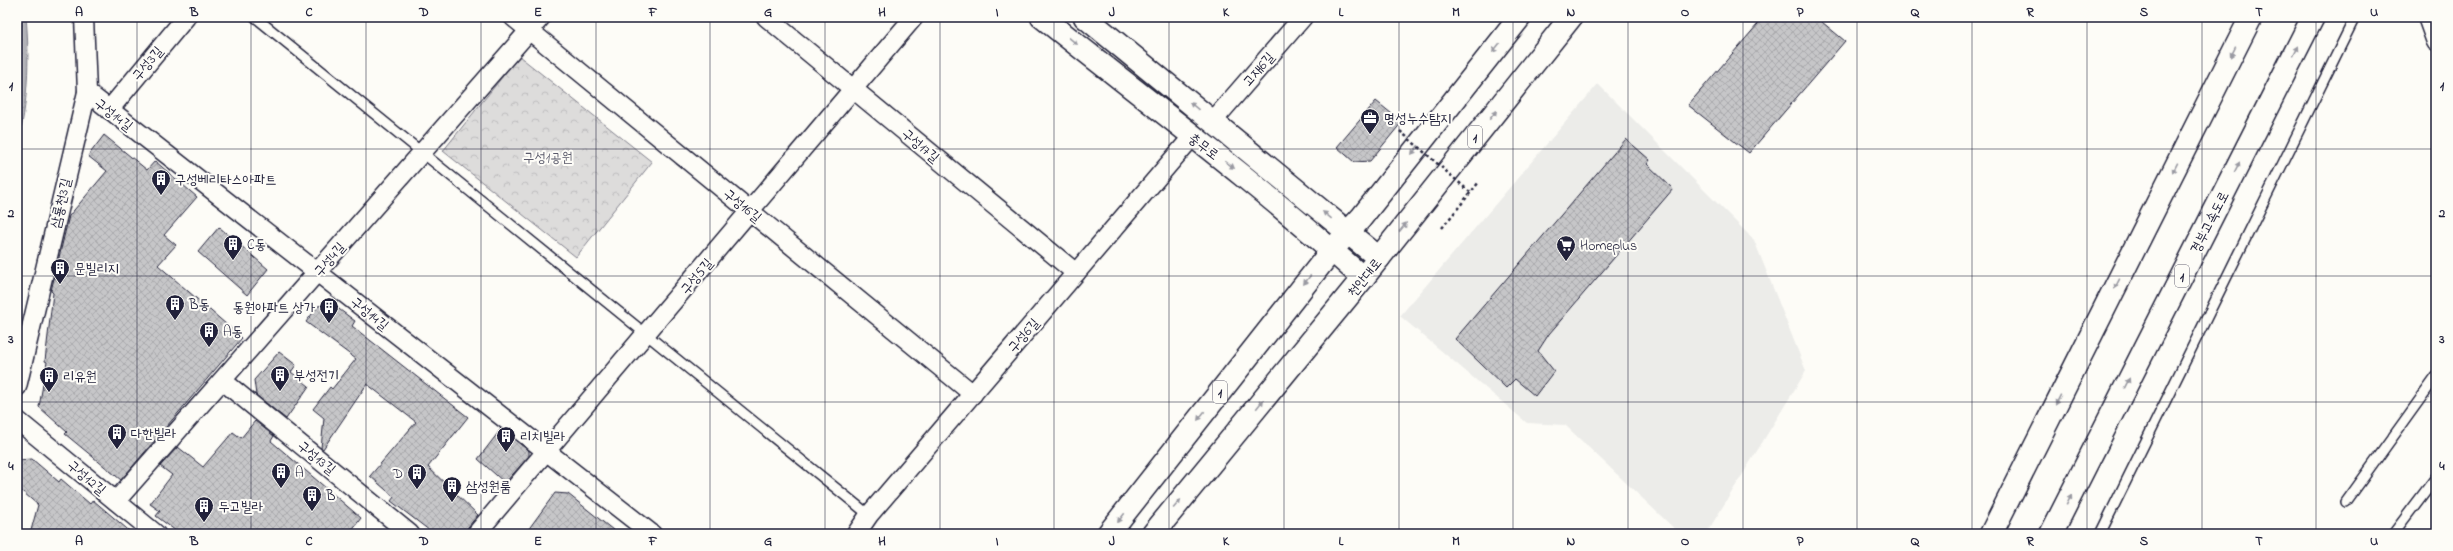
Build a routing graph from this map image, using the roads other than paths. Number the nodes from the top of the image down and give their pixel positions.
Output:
1 (84, 17) edge
2 (186, 17) edge
3 (254, 17) edge
4 (513, 17) edge
5 (541, 17) edge
6 (766, 17) edge
7 (914, 17) edge
8 (1042, 17) edge
9 (1085, 17) edge
10 (1303, 17) edge
11 (1520, 17) edge
12 (1571, 17) edge
13 (2251, 17) edge
14 (2313, 17) edge
15 (2355, 17) edge
16 (2427, 17) edge
17 (530, 30) junction
18 (2436, 42) edge
19 (854, 89) junction
20 (86, 92) junction
21 (109, 110) junction
22 (1213, 121) junction
23 (1192, 137) junction
24 (422, 151) junction
25 (751, 211) junction
26 (1349, 233) junction
27 (1332, 250) junction
28 (1379, 258) junction
29 (318, 271) junction
30 (1076, 273) junction
31 (1363, 278) junction
32 (646, 335) junction
33 (2436, 377) edge
34 (223, 381) junction
35 (17, 387) edge
36 (973, 394) junction
37 (17, 420) edge
38 (547, 452) junction
39 (2436, 477) edge
40 (116, 501) junction
41 (2346, 502) dead end
42 (869, 515) junction
43 (156, 534) edge
44 (410, 534) edge
45 (476, 534) edge
46 (652, 534) edge
47 (856, 534) edge
48 (1108, 534) edge
49 (1153, 534) edge
50 (1991, 534) edge
51 (2051, 534) edge
52 (2100, 534) edge
53 (2393, 534) edge

1 - 20 street, 삼룡천3길
2 - 21 street, 구성3길
3 - 24 lane
4 - 17 street, 구성16길
5 - 17 street, 구성4길
6 - 19 street, 구성17길
7 - 19 street, 구성5길
8 -> 23 main road, 충무로
22 -> 9 main road, 충무로
10 - 22 street, 고재6길
11 -> 26 main road, 1
28 -> 12 main road, 천안대로 / 1
13 -> 50 main road
51 -> 14 main road, 경부고속도로 / 1
15 - 52 lane
16 - 18 street
17 - 24 street, 구성4길
17 - 25 street, 구성16길
19 - 25 street, 구성5길
19 - 30 street, 구성17길
20 - 21 street, 구성14길
20 - 35 street, 삼룡천3길
21 - 29 street, 구성14길
26 -> 22 main road, 충무로
23 -> 27 main road, 충무로
23 - 30 street, 구성6길
24 - 29 street, 구성4길
24 - 32 lane
25 - 32 street, 구성5길
25 - 36 street, 구성16길
26 - 27 main road, 1
26 - 28 main road, 충무로
27 - 31 main road, 충무로
27 -> 48 main road, 1
28 - 31 main road, 천안대로 / 1
29 - 34 street, 구성4길
29 - 38 street, 구성14길
30 - 36 street, 구성6길
49 -> 31 main road, 천안대로 / 1
32 - 38 street, 구성5길
32 - 42 lane
33 - 41 lane
34 - 40 street, 구성4길
34 - 44 street, 구성13길
36 - 42 street, 구성6길
37 - 40 street, 구성12길
38 - 45 street, 구성5길
38 - 46 street, 구성14길
39 - 53 lane
40 - 43 street, 구성12길
42 - 47 street, 구성6길

